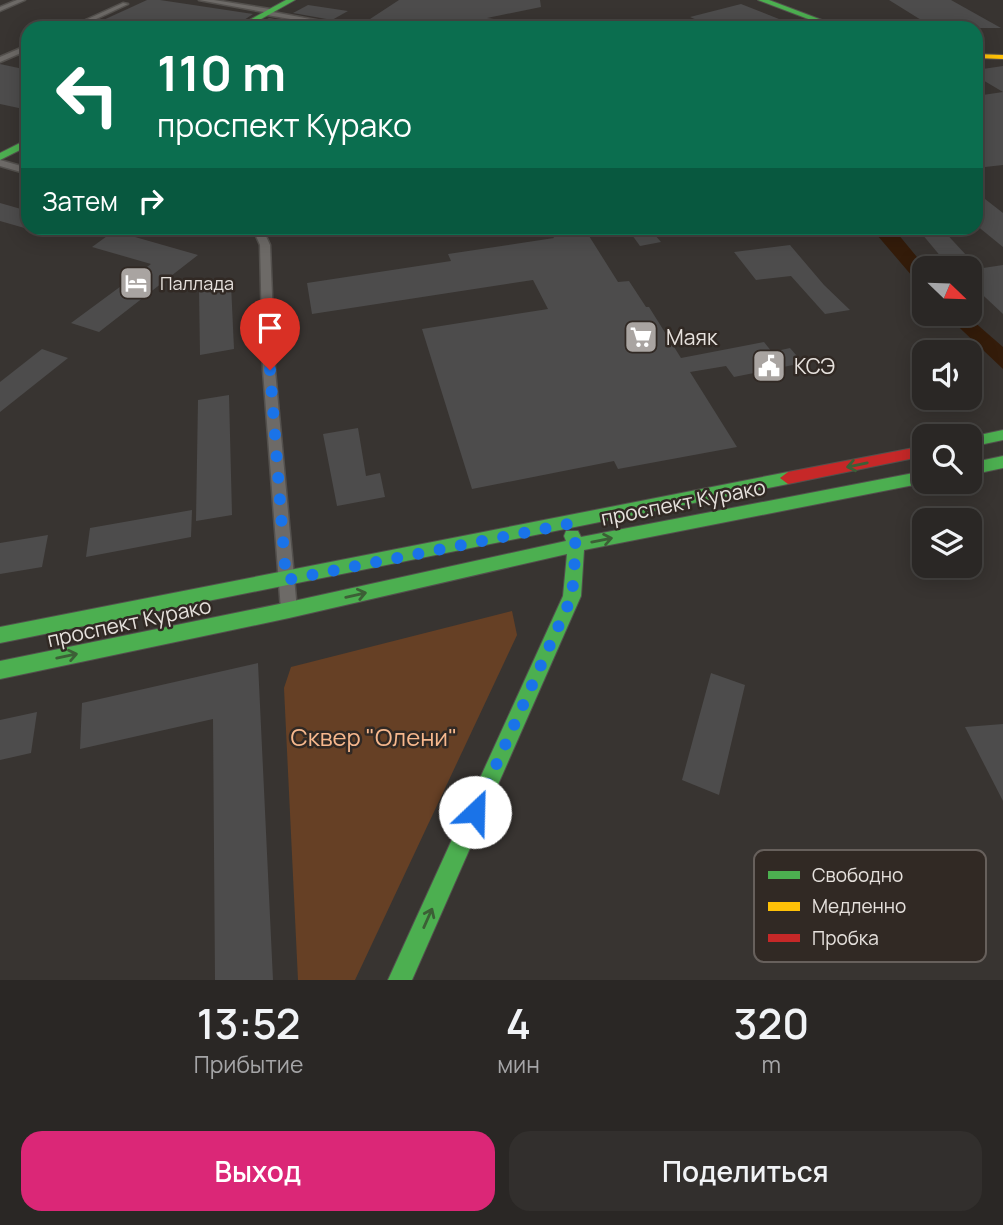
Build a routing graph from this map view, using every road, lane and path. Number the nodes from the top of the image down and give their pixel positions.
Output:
1 (22, 0) edge
2 (202, 0) edge
3 (291, 0) edge
4 (762, 0) edge
5 (125, 4) dead end
6 (0, 9) edge
7 (268, 12) junction
8 (87, 21) edge
9 (252, 21) edge
10 (317, 21) edge
11 (820, 21) edge
12 (21, 50) edge
13 (983, 56) edge
14 (1003, 57) edge
15 (0, 60) edge
16 (21, 146) edge
17 (0, 157) edge
18 (0, 163) edge
19 (21, 169) edge
20 (260, 235) edge
21 (1003, 435) edge
22 (982, 439) edge
23 (912, 453) edge
24 (1003, 462) edge
25 (982, 466) edge
26 (912, 479) edge
27 (568, 524) junction
28 (576, 545) junction
29 (286, 580) junction
30 (289, 610) junction
31 (0, 635) edge
32 (0, 670) edge
33 (400, 980) edge

1 - 6 street
2 - 7 street
3 - 7 main road
4 - 11 main road
5 - 8 street
7 - 9 main road
7 - 10 street
12 - 15 street
13 - 14 main road
16 - 17 main road
18 - 19 street
20 - 29 street
21 - 22 main road
23 -> 27 main road, проспект Курако
24 - 25 main road
28 -> 26 main road, проспект Курако
27 - 28 main road
27 - 29 main road, проспект Курако
30 -> 28 main road, проспект Курако
33 -> 28 main road
29 - 30 street
29 - 31 main road, проспект Курако
32 -> 30 main road, проспект Курако

